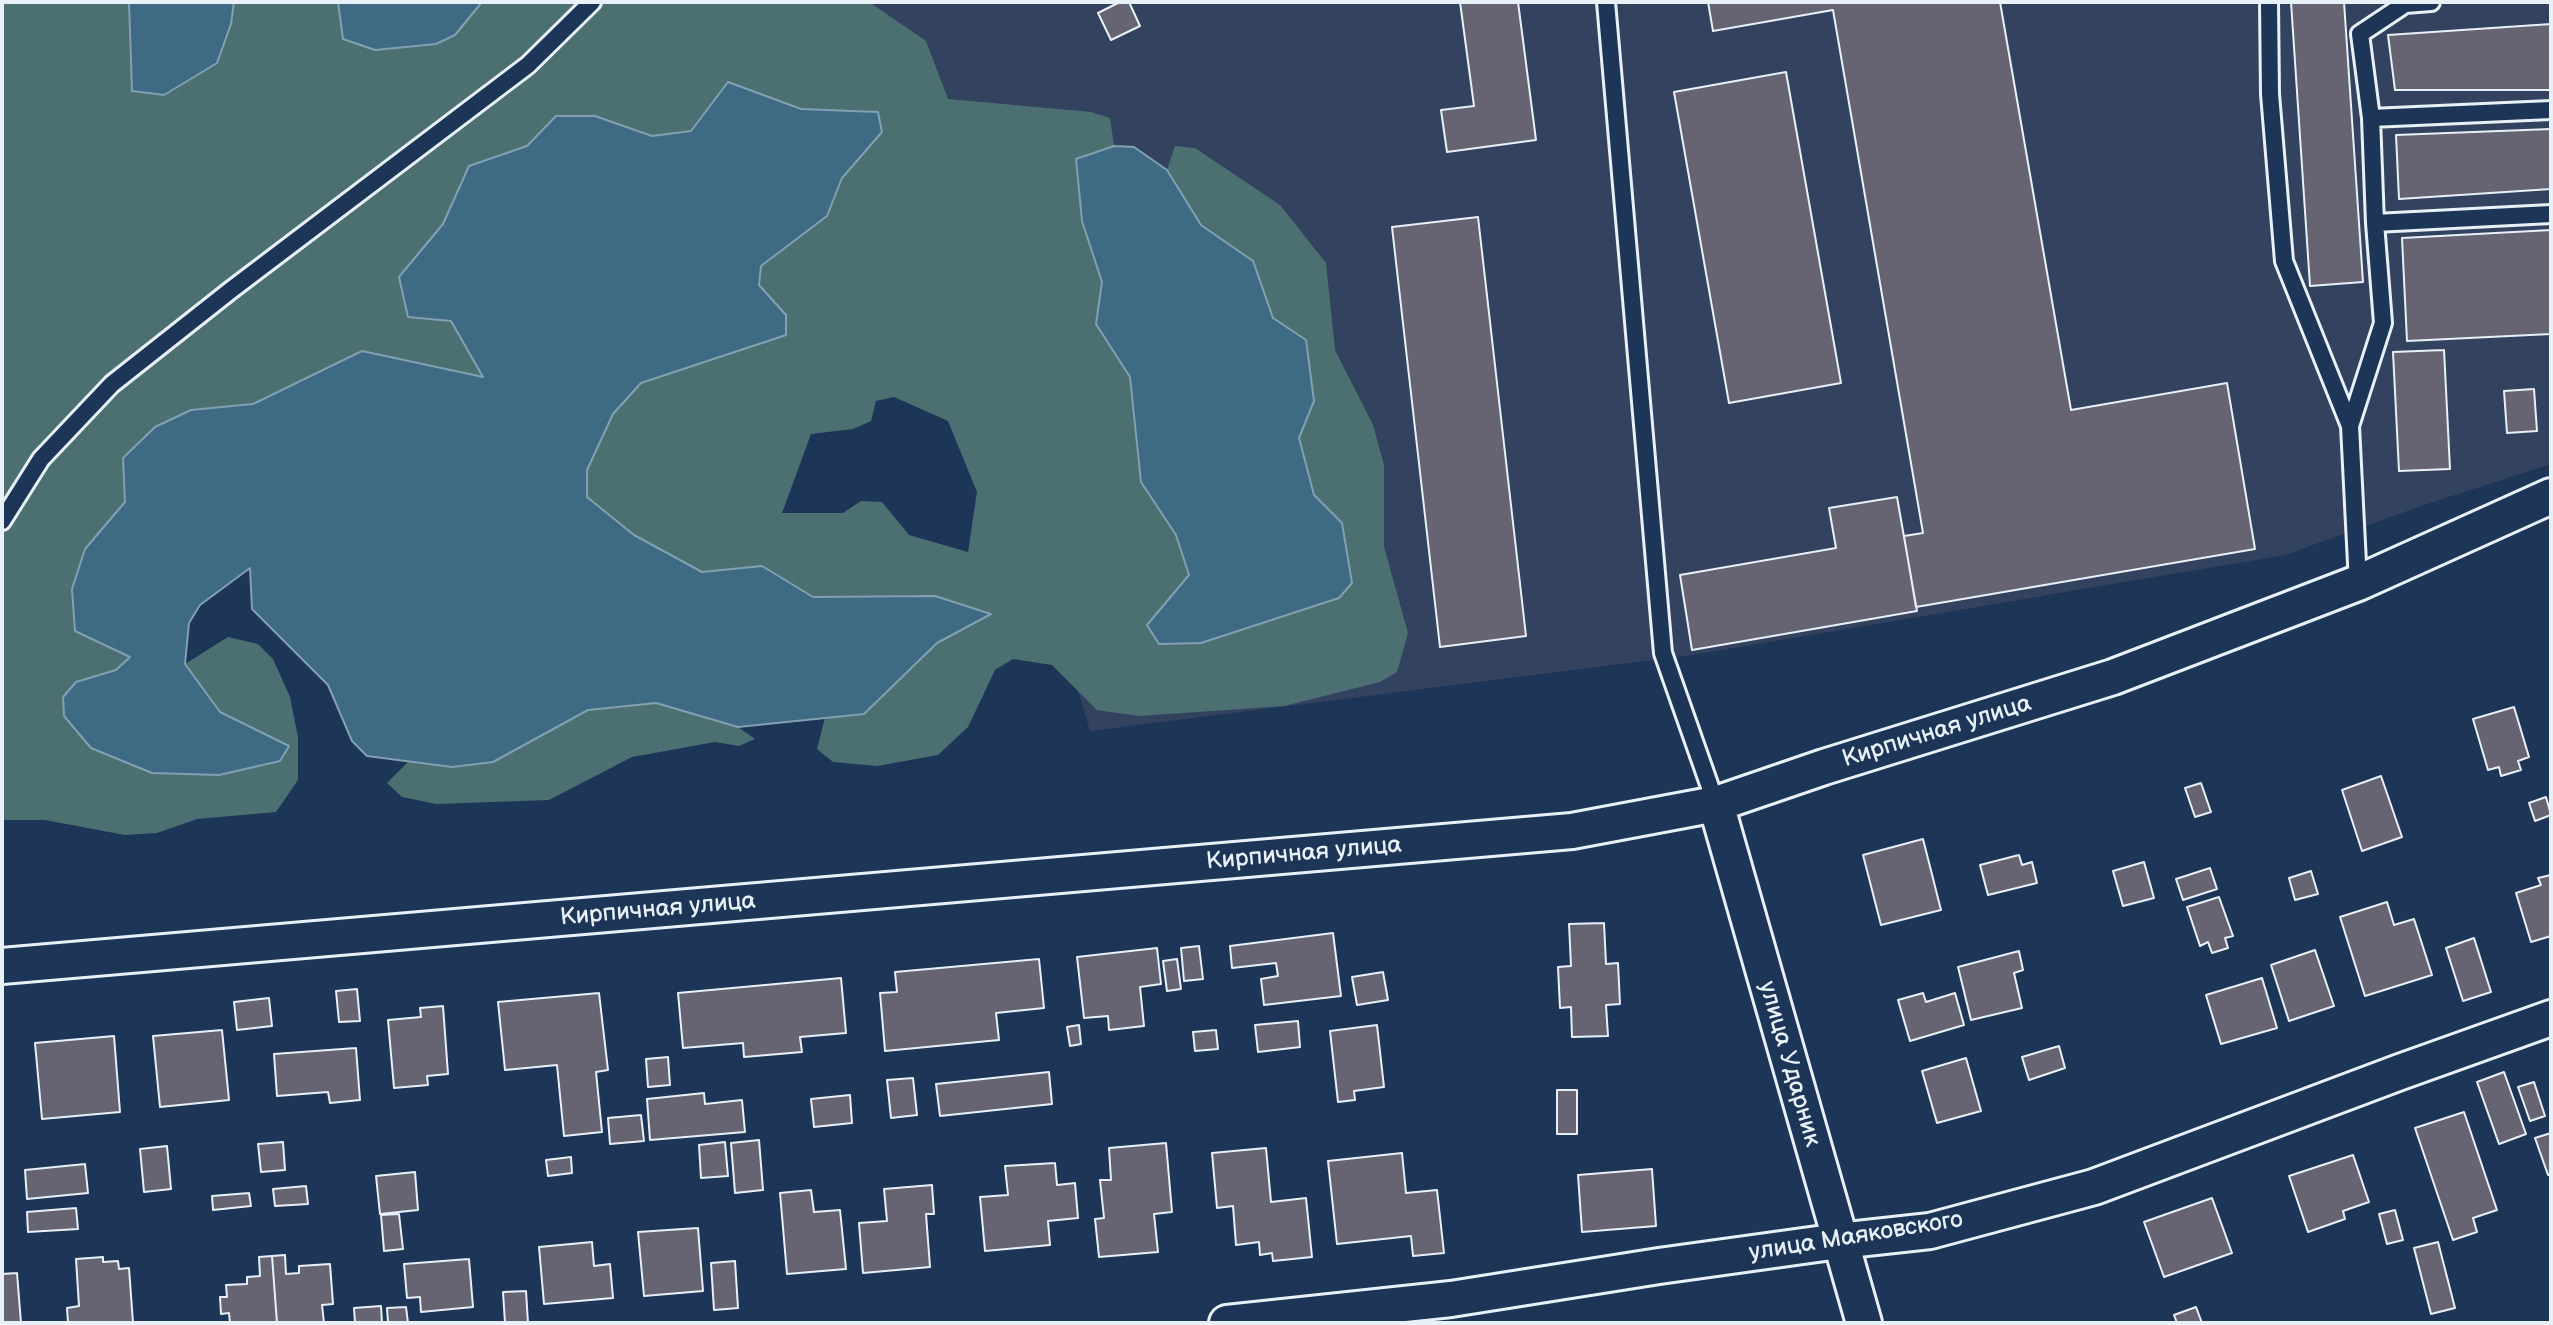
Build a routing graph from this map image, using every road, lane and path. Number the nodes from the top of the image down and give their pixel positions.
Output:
1 (592, 2) edge
2 (1606, 2) edge
3 (2269, 2) edge
4 (2431, 2) edge
5 (2551, 110) edge
6 (2371, 118) junction
7 (2551, 214) edge
8 (2375, 223) junction
9 (2350, 426) junction
10 (2551, 496) edge
11 (2, 521) edge
12 (2358, 583) junction
13 (1716, 804) junction
14 (2, 966) edge
15 (2551, 1018) edge
16 (1839, 1241) junction
17 (1227, 1323) edge
18 (1864, 1323) edge

1 - 11 lane
2 - 13 lane
3 - 9 lane
4 - 6 lane
5 - 6 lane
6 - 8 lane
7 - 8 lane
8 - 9 lane
9 - 12 lane
10 - 12 street, Кирпичная улица
12 - 13 street, Кирпичная улица
13 - 14 street, Кирпичная улица
13 - 16 street, улица Ударник
15 - 16 street, улица Маяковского
16 - 17 street, улица Маяковского
16 - 18 street, улица Ударник

